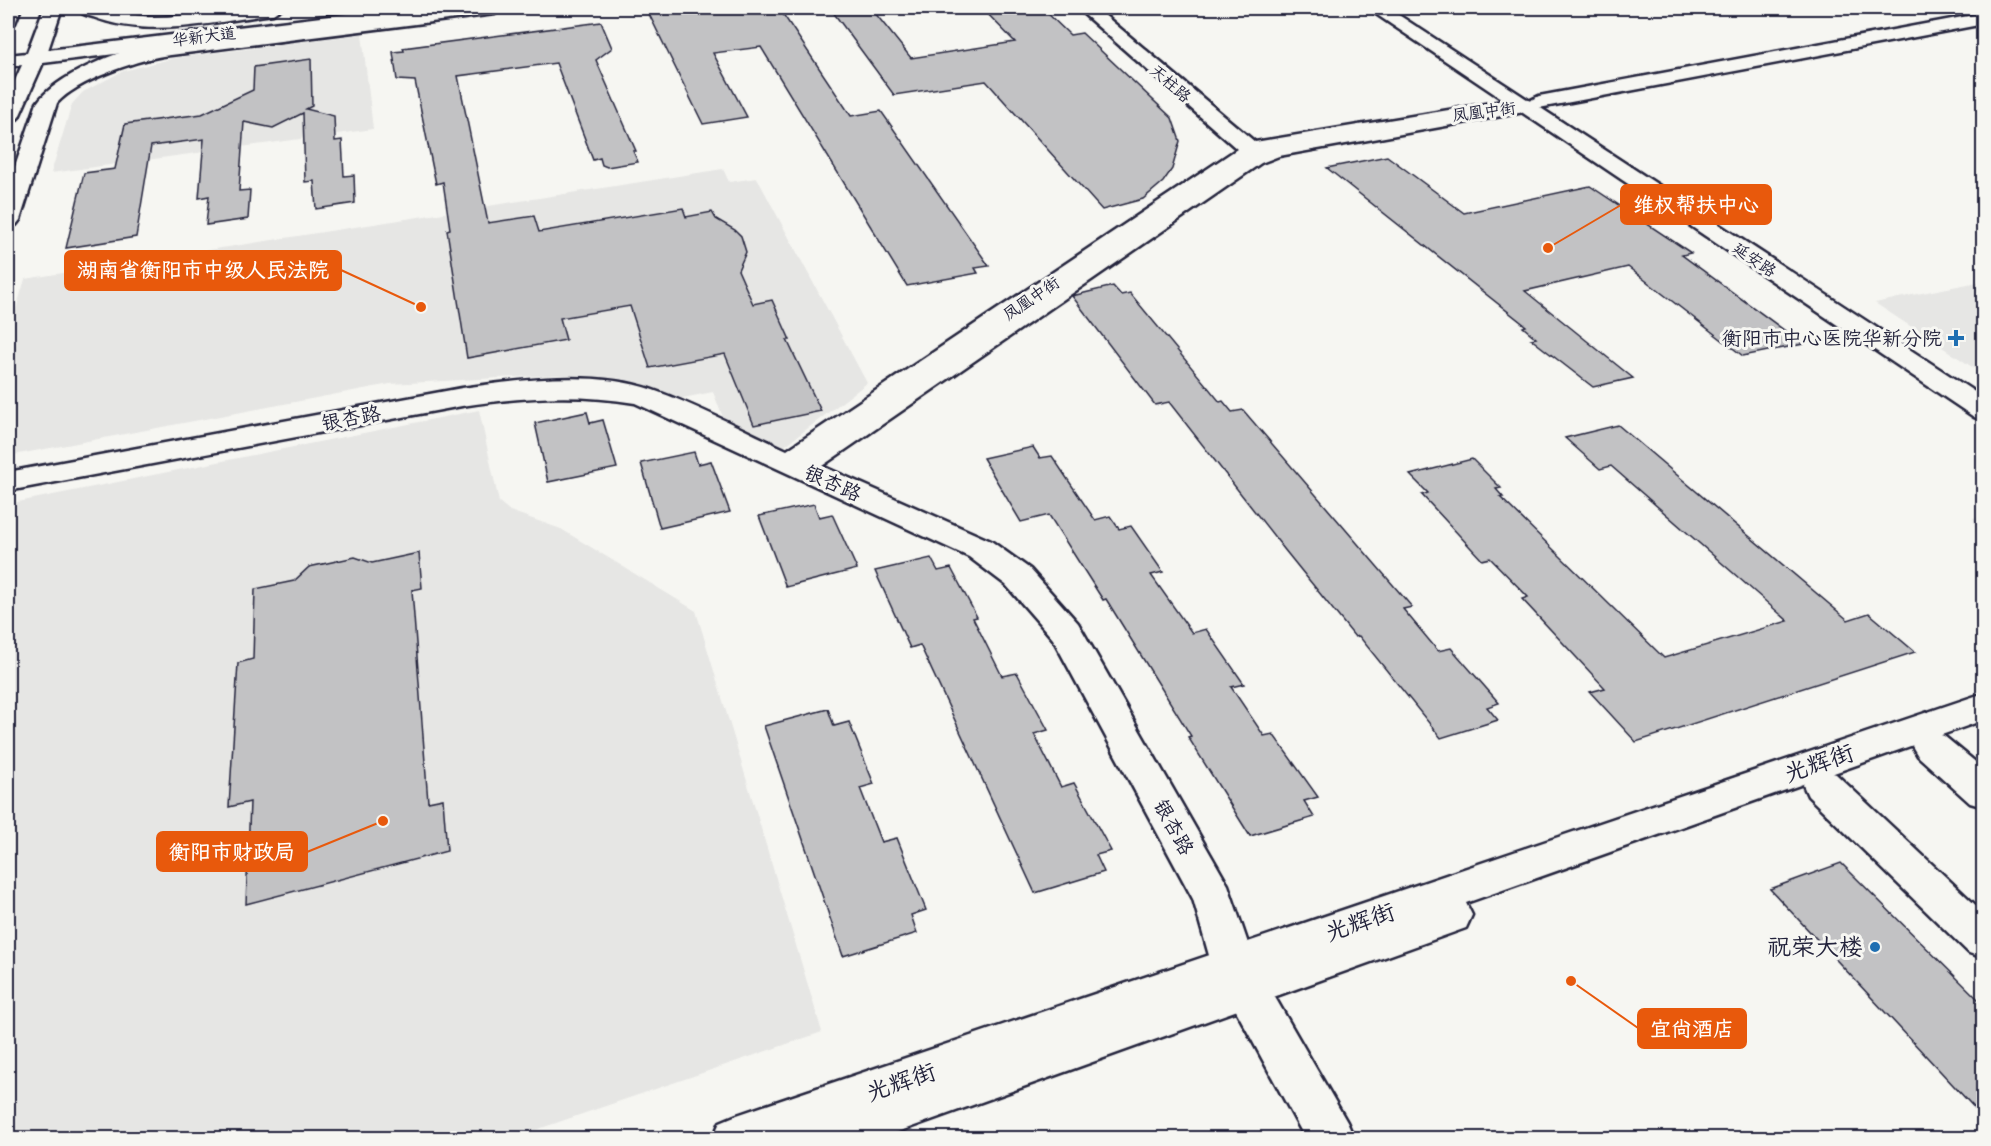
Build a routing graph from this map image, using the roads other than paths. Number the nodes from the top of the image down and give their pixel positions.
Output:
1 (12, 8) edge
2 (86, 8) edge
3 (273, 8) edge
4 (351, 8) edge
5 (436, 8) edge
6 (488, 8) edge
7 (1086, 8) edge
8 (1376, 8) edge
9 (1394, 8) edge
10 (1942, 8) edge
11 (55, 9) edge
12 (8, 19) edge
13 (1977, 20) edge
14 (179, 40) junction
15 (8, 50) edge
16 (37, 52) junction
17 (132, 56) junction
18 (8, 61) edge
19 (1531, 104) junction
20 (8, 117) edge
21 (1254, 154) junction
22 (8, 220) edge
23 (1983, 393) edge
24 (1983, 411) edge
25 (794, 465) junction
26 (8, 483) edge
27 (1983, 706) edge
28 (1983, 727) edge
29 (1931, 746) junction
30 (1822, 785) junction
31 (1983, 792) edge
32 (1983, 940) edge
33 (1240, 977) junction
34 (737, 1138) edge
35 (819, 1138) edge
36 (1330, 1138) edge

1 - 12 main road
2 - 3 main road
4 - 16 main road, 华新大道
5 - 14 main road, 华新大道
6 - 17 main road
7 - 21 main road, 天柱路
8 - 19 main road, 延安路
9 - 19 main road, 延安路
10 - 13 main road
11 - 16 main road
13 - 19 main road, 凤凰中街
14 - 16 main road, 华新大道
14 - 17 main road
15 - 16 main road, 华新大道
16 - 18 main road, 华新大道
16 - 20 main road
17 - 22 main road
19 - 21 main road, 凤凰中街
19 - 23 main road, 延安路
19 - 24 main road, 延安路
21 - 25 main road, 凤凰中街
25 - 26 main road, 银杏路
25 - 33 main road, 银杏路
27 - 33 main road, 光辉街
28 - 29 main road, 光辉街
29 - 30 main road, 光辉街
29 - 31 main road
30 - 32 main road
30 - 33 main road, 光辉街
33 - 34 main road, 光辉街
33 - 35 main road, 光辉街
33 - 36 main road, 银杏路

